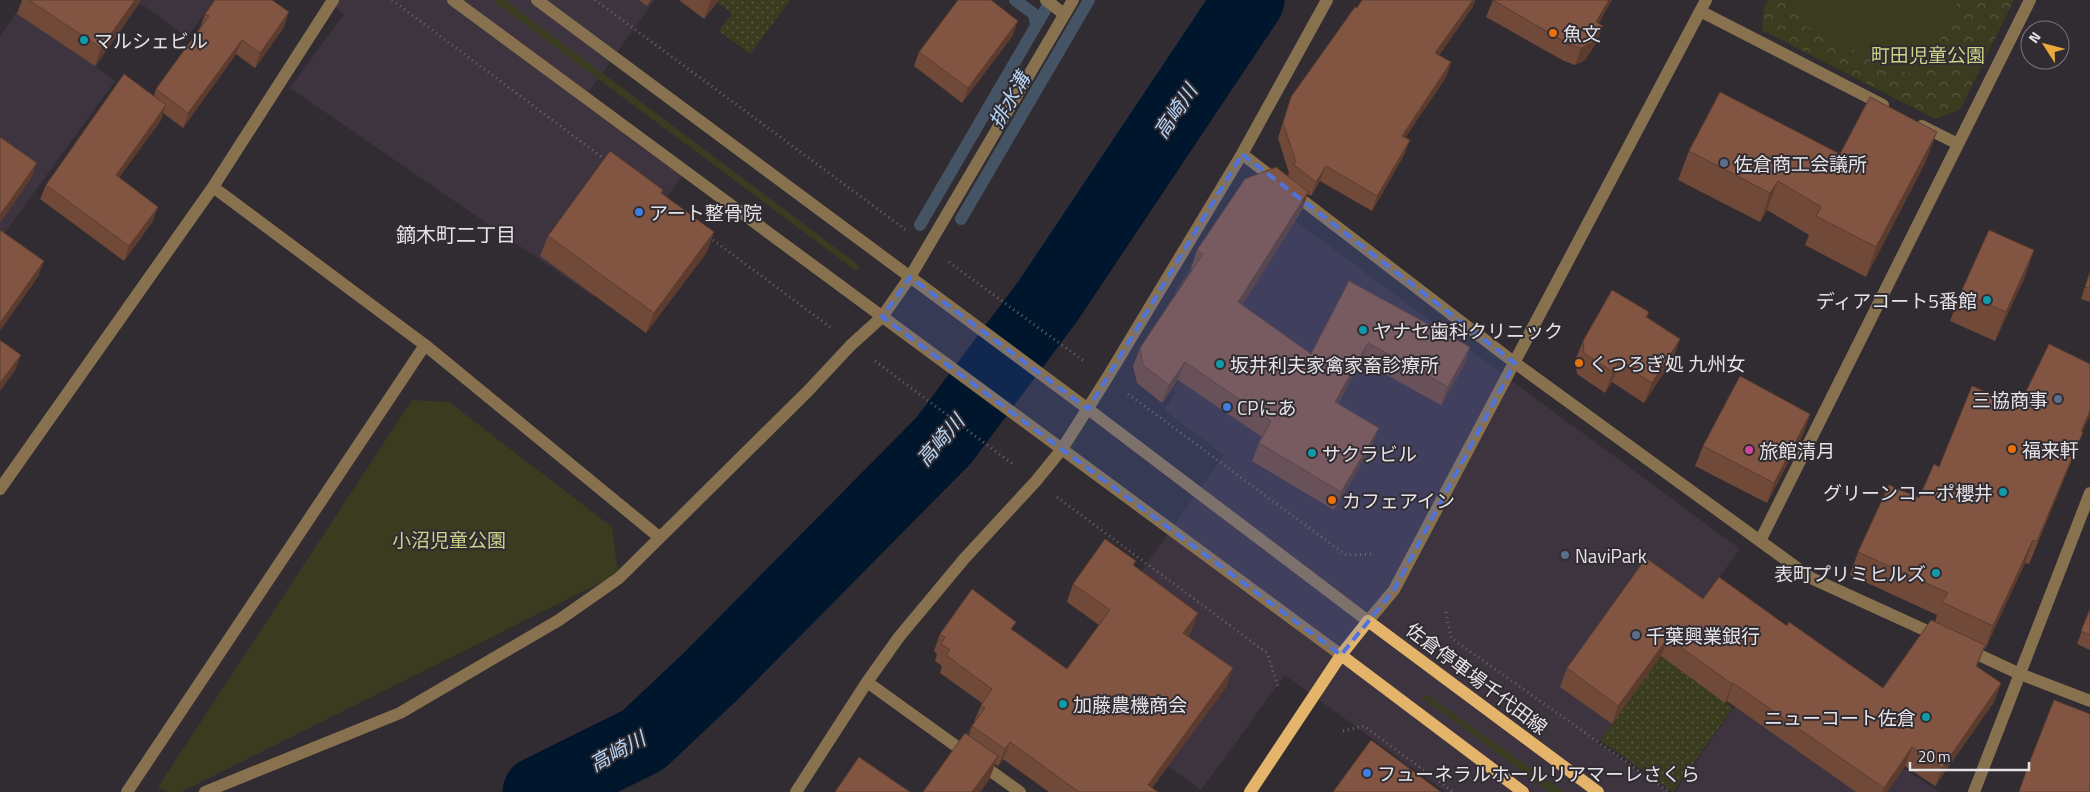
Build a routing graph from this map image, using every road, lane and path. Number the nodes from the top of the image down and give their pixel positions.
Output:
1 (333, 0) edge
2 (392, 0) edge
3 (453, 0) edge
4 (537, 0) edge
5 (595, 0) edge
6 (1046, 0) edge
7 (1073, 0) edge
8 (1327, 0) edge
9 (2030, 0) edge
10 (1703, 6) edge
11 (1064, 14) junction
12 (1896, 112) edge
13 (1914, 121) edge
14 (1958, 144) junction
15 (1242, 154) junction
16 (612, 165) edge
17 (213, 187) junction
18 (911, 234) dead end
19 (707, 235) edge
20 (943, 257) dead end
21 (910, 277) junction
22 (882, 317) junction
23 (833, 330) dead end
24 (425, 345) junction
25 (872, 359) dead end
26 (1515, 363) junction
27 (1107, 378) junction
28 (1088, 409) junction
29 (1062, 449) junction
30 (1036, 481) junction
31 (0, 489) edge
32 (2090, 493) edge
33 (659, 537) junction
34 (1760, 541) junction
35 (1371, 554) dead end
36 (1446, 612) dead end
37 (1368, 621) junction
38 (1341, 655) junction
39 (2020, 674) junction
40 (867, 682) junction
41 (1278, 686) dead end
42 (2090, 701) edge
43 (1343, 731) dead end
44 (127, 792) edge
45 (205, 792) edge
46 (796, 792) edge
47 (1020, 792) edge
48 (1250, 792) edge
49 (1453, 792) edge
50 (1523, 792) edge
51 (1598, 792) edge
52 (1669, 792) edge
53 (1974, 792) edge

1 - 17 street
2 - 16 path
3 - 22 street
4 - 21 street
5 - 18 path
6 - 11 street
7 - 11 street
8 - 15 street
9 - 14 street
10 - 12 street
10 - 26 street
11 - 21 street
13 - 14 street
14 - 34 street
15 - 26 street
15 - 27 street
17 - 24 street
17 - 31 street
19 - 23 path
20 - 27 path
21 - 22 street
21 - 28 street
22 - 29 street
22 - 33 street
24 - 33 street
24 - 44 street
25 - 30 path
26 - 34 street
26 - 37 street
27 - 28 street
27 - 35 path
28 - 29 street
28 - 37 street
29 - 30 street
29 - 38 street
30 - 40 street
30 - 41 path
32 - 39 street
33 - 45 street
34 - 39 street
36 - 52 path
37 - 38 main road
37 - 51 main road, 佐倉停車場千代田線
38 - 48 main road
38 - 50 main road
39 - 42 street
39 - 53 street
40 - 46 street
40 - 47 street
43 - 49 path

